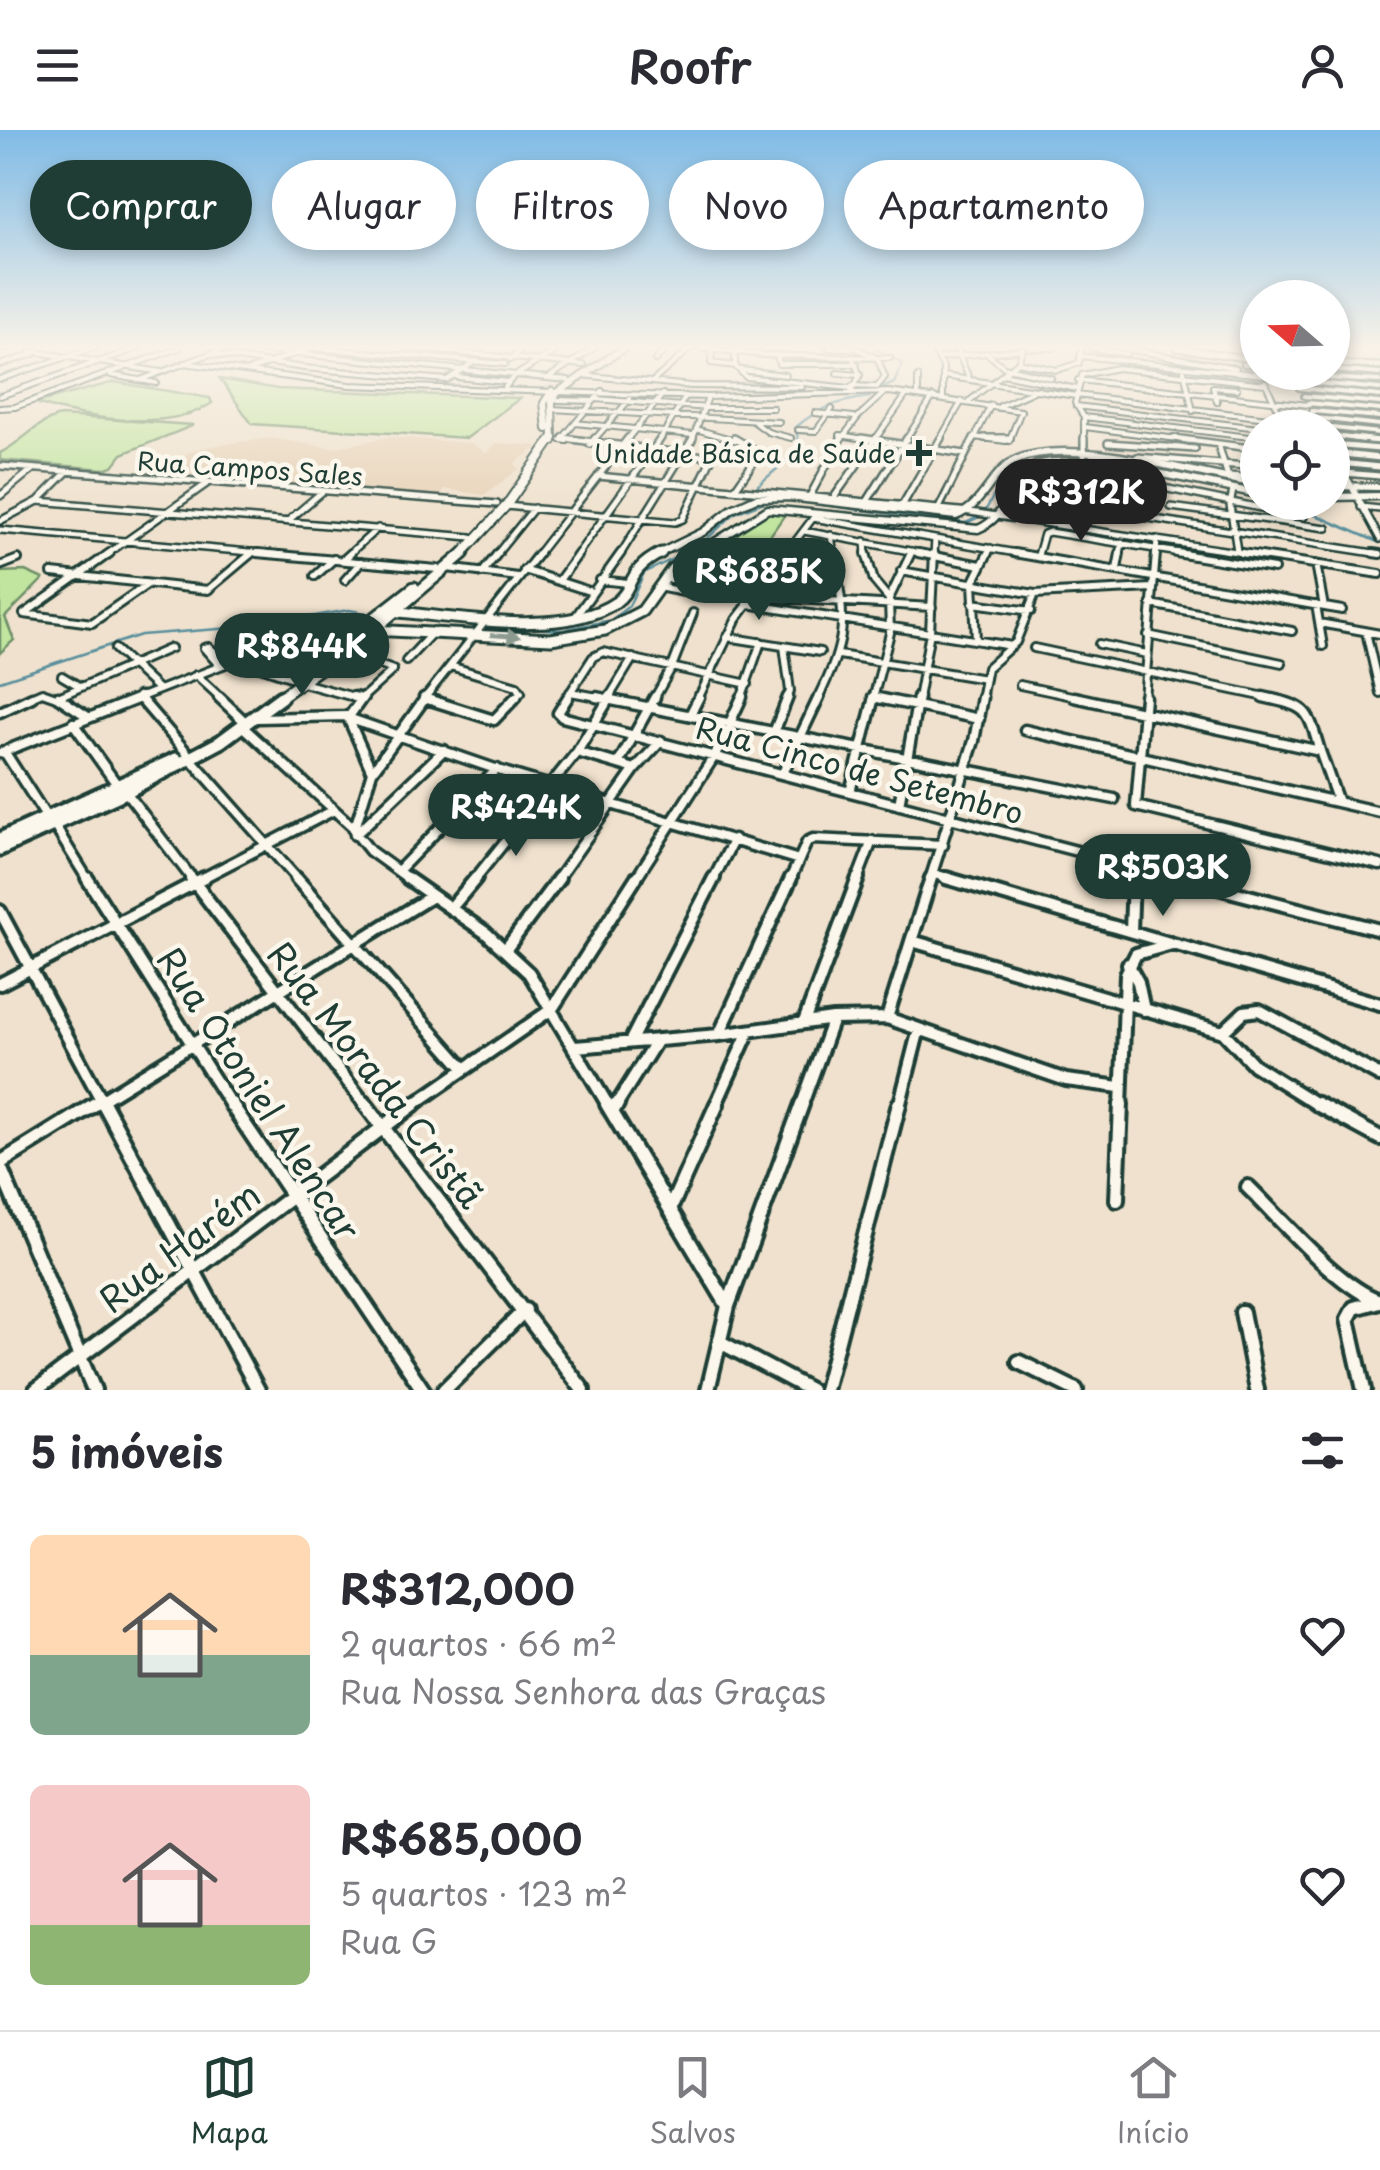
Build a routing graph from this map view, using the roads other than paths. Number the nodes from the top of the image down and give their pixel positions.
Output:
1 (682, 406) edge
2 (1076, 406) edge
3 (1310, 406) edge
4 (545, 407) edge
5 (623, 407) edge
6 (653, 407) edge
7 (692, 407) edge
8 (866, 407) edge
9 (896, 407) edge
10 (927, 407) edge
11 (962, 407) edge
12 (990, 407) edge
13 (1003, 407) edge
14 (1083, 407) edge
15 (1111, 407) edge
16 (1172, 407) edge
17 (1314, 407) edge
18 (708, 408) junction
19 (773, 408) dead end
20 (552, 409) joint
21 (587, 409) junction
22 (1192, 409) junction
23 (1111, 410) junction
24 (1312, 410) edge
25 (830, 411) junction
26 (618, 412) junction
27 (815, 413) dead end
28 (647, 414) junction
29 (1240, 414) edge
30 (854, 417) junction
31 (1084, 417) junction
32 (675, 418) junction
33 (702, 420) junction
34 (1194, 420) junction
35 (1350, 420) edge
36 (753, 421) junction
37 (1380, 421) edge
38 (779, 422) dead end
39 (575, 423) junction
40 (606, 426) junction
41 (1240, 426) edge
42 (1085, 428) junction
43 (635, 429) junction
44 (798, 430) dead end
45 (1197, 430) junction
46 (1350, 430) edge
47 (665, 432) junction
48 (695, 432) junction
49 (1380, 433) edge
50 (1134, 434) junction
51 (840, 435) junction
52 (1240, 436) edge
53 (974, 437) junction
54 (791, 438) dead end
55 (1350, 438) edge
56 (560, 440) junction
57 (871, 440) junction
58 (1380, 441) edge
59 (1108, 443) dead end
60 (590, 444) junction
61 (1218, 444) junction
62 (902, 445) junction
63 (1136, 446) junction
64 (620, 447) junction
65 (1240, 447) edge
66 (1195, 449) dead end
67 (1380, 449) edge
68 (653, 450) junction
69 (933, 450) junction
70 (683, 453) junction
71 (1350, 453) edge
72 (965, 454) junction
73 (1350, 456) edge
74 (1137, 457) dead end
75 (1380, 458) edge
76 (1350, 459) edge
77 (1053, 462) junction
78 (1086, 464) junction
79 (1224, 465) junction
80 (0, 466) edge
81 (1240, 466) edge
82 (1380, 467) edge
83 (33, 469) junction
84 (67, 472) junction
85 (1350, 474) edge
86 (598, 476) junction
87 (1380, 476) edge
88 (1124, 478) junction
89 (1229, 478) junction
90 (1240, 479) edge
91 (632, 480) junction
92 (208, 483) junction
93 (666, 484) junction
94 (1166, 485) junction
95 (1380, 486) edge
96 (700, 487) junction
97 (1350, 487) edge
98 (735, 490) junction
99 (1234, 490) junction
100 (323, 491) junction
101 (1240, 491) edge
102 (1352, 491) junction
103 (811, 494) junction
104 (0, 496) edge
105 (835, 496) junction
106 (1380, 496) edge
107 (38, 500) junction
108 (868, 500) junction
109 (1166, 500) dead end
110 (903, 504) junction
111 (502, 505) junction
112 (1230, 505) junction
113 (230, 507) dead end
114 (1171, 507) dead end
115 (1240, 507) edge
116 (534, 508) junction
117 (939, 508) junction
118 (1361, 508) junction
119 (169, 510) junction
120 (1380, 510) edge
121 (570, 512) junction
122 (974, 512) junction
123 (220, 515) junction
124 (608, 515) junction
125 (998, 516) junction
126 (1231, 516) junction
127 (644, 518) junction
128 (289, 520) junction
129 (0, 521) edge
130 (1052, 523) junction
131 (1371, 523) junction
132 (1380, 524) edge
133 (1078, 527) junction
134 (378, 528) junction
135 (1327, 528) dead end
136 (1, 531) edge
137 (804, 531) junction
138 (1233, 532) junction
139 (831, 535) junction
140 (470, 536) junction
141 (935, 539) junction
142 (1157, 539) junction
143 (1380, 539) edge
144 (865, 541) junction
145 (125, 542) junction
146 (1122, 543) junction
147 (991, 548) junction
148 (1156, 549) junction
149 (912, 550) junction
150 (1236, 551) junction
151 (253, 552) junction
152 (700, 554) junction
153 (1038, 554) junction
154 (1380, 554) edge
155 (933, 555) junction
156 (18, 559) dead end
157 (334, 560) junction
158 (343, 560) junction
159 (362, 562) junction
160 (1316, 564) junction
161 (679, 565) junction
162 (981, 565) junction
163 (0, 566) edge
164 (442, 569) junction
165 (1117, 569) junction
166 (1274, 569) dead end
167 (524, 570) junction
168 (773, 570) junction
169 (900, 570) junction
170 (724, 572) dead end
171 (52, 573) dead end
172 (482, 573) junction
173 (1380, 574) edge
174 (77, 576) junction
175 (315, 576) dead end
176 (934, 576) junction
177 (1154, 576) junction
178 (518, 577) junction
179 (560, 579) junction
180 (344, 580) dead end
181 (600, 580) junction
182 (661, 582) junction
183 (148, 584) junction
184 (628, 584) junction
185 (703, 584) dead end
186 (974, 584) junction
187 (1152, 588) junction
188 (592, 592) junction
189 (754, 594) junction
190 (1035, 594) junction
191 (792, 597) junction
192 (888, 601) junction
193 (841, 602) junction
194 (973, 603) junction
195 (747, 604) junction
196 (1151, 604) junction
197 (1320, 606) junction
198 (932, 607) junction
199 (400, 610) junction
200 (1342, 610) dead end
201 (380, 611) junction
202 (1031, 611) junction
203 (694, 613) dead end
204 (485, 618) junction
205 (844, 618) junction
206 (572, 620) junction
207 (1319, 623) junction
208 (891, 625) junction
209 (368, 627) junction
210 (434, 631) junction
211 (475, 631) junction
212 (1292, 631) dead end
213 (930, 632) junction
214 (1366, 632) junction
215 (1380, 634) edge
216 (1148, 636) junction
217 (728, 637) junction
218 (976, 639) junction
219 (761, 642) junction
220 (141, 644) dead end
221 (1099, 644) dead end
222 (784, 646) junction
223 (1012, 646) junction
224 (1323, 646) dead end
225 (171, 648) dead end
226 (1034, 648) dead end
227 (115, 649) dead end
228 (338, 651) junction
229 (820, 652) dead end
230 (839, 654) junction
231 (1147, 654) junction
232 (151, 655) junction
233 (633, 658) junction
234 (237, 659) junction
235 (406, 661) dead end
236 (883, 661) junction
237 (1282, 663) dead end
238 (128, 664) junction
239 (450, 666) junction
240 (672, 667) junction
241 (925, 668) junction
242 (1146, 672) junction
243 (196, 675) junction
244 (709, 675) junction
245 (62, 676) dead end
246 (985, 679) junction
247 (300, 681) junction
248 (748, 684) junction
249 (1020, 685) dead end
250 (79, 686) junction
251 (159, 690) junction
252 (570, 692) junction
253 (1380, 693) edge
254 (7, 696) dead end
255 (58, 697) junction
256 (139, 697) junction
257 (873, 697) junction
258 (424, 698) junction
259 (608, 699) junction
260 (360, 700) junction
261 (19, 704) junction
262 (650, 706) junction
263 (918, 706) junction
264 (1143, 711) junction
265 (0, 712) edge
266 (691, 713) junction
267 (88, 717) junction
268 (348, 717) junction
269 (257, 718) junction
270 (979, 719) junction
271 (733, 722) junction
272 (73, 723) junction
273 (243, 723) junction
274 (594, 724) junction
275 (775, 730) junction
276 (1025, 730) dead end
277 (397, 734) junction
278 (636, 734) junction
279 (802, 736) junction
280 (661, 741) junction
281 (861, 748) junction
282 (444, 750) junction
283 (1320, 751) junction
284 (2, 752) edge
285 (577, 752) junction
286 (715, 754) junction
287 (189, 756) junction
288 (909, 756) junction
289 (1141, 757) junction
290 (618, 762) junction
291 (967, 767) junction
292 (635, 768) junction
293 (497, 769) junction
294 (372, 772) junction
295 (784, 773) junction
296 (551, 786) junction
297 (122, 789) junction
298 (850, 792) junction
299 (1114, 799) dead end
300 (1338, 802) junction
301 (613, 805) junction
302 (898, 805) junction
303 (334, 810) junction
304 (1380, 812) edge
305 (951, 818) junction
306 (50, 822) junction
307 (674, 823) junction
308 (354, 832) junction
309 (0, 839) edge
310 (734, 839) junction
311 (872, 841) junction
312 (267, 846) junction
313 (943, 846) junction
314 (0, 849) edge
315 (799, 860) junction
316 (1380, 865) edge
317 (1134, 866) junction
318 (398, 872) junction
319 (934, 874) junction
320 (195, 884) junction
321 (432, 896) junction
322 (451, 908) junction
323 (0, 912) edge
324 (117, 923) junction
325 (1131, 930) junction
326 (1380, 930) edge
327 (912, 941) junction
328 (355, 944) junction
329 (1176, 944) junction
330 (506, 949) junction
331 (1128, 964) junction
332 (31, 968) junction
333 (0, 984) edge
334 (276, 990) junction
335 (1123, 1004) junction
336 (1380, 1004) edge
337 (552, 1009) junction
338 (1144, 1010) junction
339 (887, 1018) junction
340 (834, 1020) junction
341 (804, 1022) junction
342 (919, 1029) junction
343 (750, 1031) junction
344 (1223, 1032) junction
345 (719, 1035) junction
346 (657, 1040) junction
347 (630, 1042) junction
348 (190, 1044) junction
349 (575, 1047) junction
350 (463, 1067) junction
351 (1380, 1076) edge
352 (1120, 1087) junction
353 (102, 1100) junction
354 (614, 1110) junction
355 (385, 1127) junction
356 (1380, 1138) edge
357 (0, 1165) edge
358 (1248, 1187) dead end
359 (293, 1198) junction
360 (1117, 1200) dead end
361 (671, 1207) junction
362 (194, 1273) junction
363 (1380, 1301) edge
364 (728, 1306) junction
365 (525, 1310) junction
366 (1242, 1312) dead end
367 (722, 1343) junction
368 (81, 1358) junction
369 (1019, 1362) dead end
370 (36, 1390) edge
371 (94, 1390) edge
372 (258, 1390) edge
373 (423, 1390) edge
374 (444, 1390) edge
375 (583, 1390) edge
376 (708, 1390) edge
377 (810, 1390) edge
378 (824, 1390) edge
379 (1076, 1390) edge
380 (1257, 1390) edge
381 (1364, 1390) edge

1 - 32 street
2 - 31 street
3 - 24 street
4 - 111 main road
5 - 26 street
6 - 28 street
7 - 18 street
8 - 30 street
9 - 57 street
10 - 62 street
11 - 69 street
12 - 53 street
13 - 53 street
14 - 23 street
15 - 23 street
16 - 22 street
17 - 37 street
18 - 19 street
18 - 33 street
20 - 21 street
20 - 56 main road
21 - 26 street
21 - 39 street
22 - 29 street
22 - 34 street
23 - 34 street
25 - 27 street
25 - 30 street
25 - 44 street
26 - 28 street
26 - 40 street
28 - 32 street
28 - 43 street
30 - 51 street
31 - 42 street
31 - 45 street
32 - 33 street
32 - 47 street
33 - 36 street
33 - 48 street
34 - 41 street
34 - 45 street
35 - 37 street
36 - 38 street
36 - 54 street
39 - 40 street
39 - 56 street
40 - 43 street
40 - 60 street
42 - 50 street
42 - 78 street
43 - 47 street
43 - 64 street
45 - 52 street
46 - 49 street
47 - 48 street
47 - 68 street
48 - 70 street
48 - 98 street
50 - 61 street
50 - 63 street
51 - 57 street
51 - 103 street
53 - 72 street
55 - 58 street
56 - 60 street
56 - 111 main road
57 - 62 street
57 - 105 street
59 - 63 street
60 - 64 street
61 - 65 street
61 - 79 street
62 - 69 street
62 - 108 street
63 - 66 street
64 - 68 street
64 - 86 street
67 - 71 street
68 - 70 street
68 - 91 street
69 - 72 street
69 - 110 street
70 - 93 street
70 - 96 street
72 - 117 street
73 - 75 street
74 - 79 street
76 - 82 street
77 - 78 street
77 - 125 street
77 - 130 street
78 - 88 street
78 - 89 street
78 - 99 street
78 - 122 street
78 - 133 street
79 - 81 street
79 - 89 street
80 - 83 street, Rua Campos Sales
83 - 84 street, Rua Campos Sales
83 - 104 street
84 - 92 street, Rua Campos Sales
84 - 107 street
85 - 87 street
86 - 91 street
86 - 121 street
88 - 94 street
88 - 138 street
89 - 90 street
91 - 93 street
91 - 124 street
92 - 100 street, Rua Campos Sales
92 - 119 street
93 - 96 street
93 - 127 street
94 - 109 street
94 - 112 street
95 - 102 street
96 - 98 street
96 - 127 street, Rua Campos Sales
97 - 102 street
98 - 103 street
99 - 101 street
99 - 112 street
100 - 111 street, Rua Campos Sales
100 - 128 street
102 - 106 street
102 - 118 street
103 - 105 street
105 - 108 street
107 - 119 street
107 - 129 street
108 - 110 street
110 - 117 street
111 - 116 street, Rua Campos Sales
111 - 140 main road
111 - 164 main road
112 - 115 street
112 - 126 street
113 - 123 street
114 - 126 street
116 - 121 street, Rua Campos Sales
116 - 172 street
117 - 122 street
118 - 120 street
118 - 131 street
119 - 123 street
119 - 145 street
121 - 124 street, Rua Campos Sales
121 - 167 street
122 - 125 street
122 - 184 street
123 - 128 street
124 - 127 street, Rua Campos Sales
124 - 179 street
125 - 130 street
125 - 152 street
126 - 135 street
126 - 138 street
127 - 181 street
128 - 134 street
130 - 133 street
131 - 132 street
131 - 143 street
133 - 142 street
134 - 140 street
134 - 158 street
136 - 145 street
137 - 139 street
137 - 141 street
137 - 168 street
138 - 150 street
138 - 154 street
139 - 144 street
139 - 193 street
140 - 164 main road
141 - 147 street
141 - 155 street
142 - 148 street
142 - 150 street
144 - 149 street
144 - 192 street
145 - 151 street
145 - 174 street
146 - 148 street
146 - 153 street
146 - 165 street
147 - 153 street
147 - 162 street
148 - 166 street
148 - 177 street
149 - 155 street
149 - 169 street
150 - 160 street
151 - 157 street
151 - 183 street
152 - 161 street
152 - 168 street
153 - 165 street
155 - 162 street
155 - 176 street
156 - 163 street
157 - 158 street
157 - 175 street
158 - 159 street
159 - 164 street
159 - 180 street
160 - 173 street
160 - 197 street
161 - 170 street
161 - 182 street
162 - 186 street
164 - 172 street
164 - 199 main road
164 - 201 main road
165 - 177 street
167 - 178 street
167 - 179 street
168 - 189 street
168 - 191 street
169 - 176 street
169 - 192 street
171 - 174 street
172 - 178 street
174 - 183 street
174 - 183 street
176 - 186 street
176 - 198 street
177 - 187 street
177 - 197 street
178 - 204 street
179 - 188 street
181 - 184 street
181 - 188 street
182 - 185 street
182 - 189 street
211 -> 182 street
184 - 206 street
186 - 190 street
186 - 194 street
187 - 190 street
187 - 196 street
188 - 206 street
189 - 191 street
189 - 195 street
190 - 202 street
191 - 193 street
192 - 193 street
192 - 198 street
192 - 208 street
193 - 205 street
194 - 202 street
194 - 218 street
195 - 205 street
195 - 217 street
196 - 212 street
196 - 216 street
197 - 200 street
197 - 207 street
198 - 213 street
199 - 201 street
199 - 204 street
199 - 209 main road
201 - 209 main road
202 - 223 street
203 - 240 street
204 - 206 street
204 - 211 street
205 - 208 street
205 - 230 street
207 - 214 street
207 - 224 street
208 - 213 street
208 - 236 street
209 - 210 street
209 - 228 main road
210 - 211 street
210 - 235 street
211 - 239 street
213 - 218 street
213 - 241 street
214 - 215 street
214 - 253 street
216 - 231 street
216 - 237 street
217 - 219 street
217 - 244 street
218 - 223 street
219 - 222 street
219 - 248 street
220 - 232 street
221 - 231 street
222 - 229 street
222 - 275 street
223 - 246 street
225 - 232 street
226 - 242 street
227 - 238 street
228 - 234 street
228 - 247 main road
228 - 260 street
230 - 236 street
230 - 279 street
231 - 242 street
232 - 238 street
233 - 240 street
233 - 252 street
233 - 259 street
234 - 243 street
234 - 247 street
236 - 241 street
236 - 257 street
238 - 250 street
238 - 251 street
239 - 258 street
239 - 258 street
240 - 244 street
240 - 262 street
241 - 246 street
241 - 263 street
242 - 264 street
242 - 283 street
243 - 251 street
243 - 273 street
244 - 248 street
244 - 266 street
245 - 250 street
246 - 270 street
247 - 260 street
247 - 269 main road
247 - 273 main road
248 - 271 street
249 - 264 street
250 - 255 street
251 - 256 street
252 - 259 street
252 - 274 street, Rua Cinco de Setembro
254 - 261 street
255 - 261 street
255 - 267 street
256 - 267 street
256 - 287 street
257 - 263 street
257 - 281 street
258 - 277 street
259 - 262 street
259 - 274 street
260 - 268 street
261 - 265 street
262 - 266 street
262 - 278 street
263 - 270 street
263 - 288 street
264 - 283 street
264 - 289 street
266 - 271 street
267 - 272 street
268 - 269 street
268 - 277 street
268 - 294 street
269 - 273 main road
270 - 291 street
271 - 275 street
271 - 286 street
272 - 284 street
272 - 297 street, Rua Morada Cristã
273 - 287 main road
273 - 303 street
274 - 278 street, Rua Cinco de Setembro
274 - 285 street
275 - 279 street
276 - 289 street
277 - 282 street
277 - 294 street
278 - 280 street, Rua Cinco de Setembro
278 - 290 street
279 - 281 street
279 - 295 street
280 - 286 street, Rua Cinco de Setembro
280 - 292 street
281 - 288 street
281 - 298 street
282 - 293 street
282 - 308 street
283 - 300 street
284 - 306 street, Rua Otoniel Alencar
285 - 290 street
285 - 296 street
286 - 295 street, Rua Cinco de Setembro
286 - 307 street
287 - 297 main road
287 - 312 street
288 - 291 street
288 - 302 street
289 - 300 street
289 - 316 street
290 - 292 street
291 - 299 street
291 - 305 street
292 - 301 street
293 - 296 street
293 - 318 street
294 - 308 street
295 - 298 street, Rua Cinco de Setembro
296 - 301 street
296 - 322 street
297 - 306 main road
297 - 320 street, Rua Morada Cristã
298 - 302 street, Rua Cinco de Setembro
300 - 304 street
301 - 307 street
301 - 330 street
302 - 305 street, Rua Cinco de Setembro
303 - 308 street
303 - 312 street
305 - 313 street
305 - 317 street, Rua Cinco de Setembro
306 - 309 main road
306 - 314 main road
306 - 324 street, Rua Otoniel Alencar
307 - 310 street
307 - 337 street
308 - 318 street
310 - 315 street
310 - 347 street
311 - 313 street
311 - 315 street
311 - 341 street
312 - 320 street
312 - 328 street
313 - 319 street
315 - 345 street
317 - 325 street
317 - 326 street, Rua Cinco de Setembro
318 - 321 street
319 - 325 street
319 - 327 street
320 - 324 street
320 - 334 street, Rua Morada Cristã
321 - 322 street
321 - 328 street
322 - 330 street
323 - 332 street
324 - 332 street
324 - 348 street, Rua Otoniel Alencar
325 - 329 street
327 - 335 street
327 - 339 street
328 - 334 street
328 - 350 street
329 - 331 street
329 - 336 street
330 - 337 street
331 - 335 street
331 - 338 street
332 - 333 street
332 - 353 street
334 - 348 street
334 - 355 street, Rua Morada Cristã
335 - 338 street
335 - 352 street
337 - 349 street
337 - 350 street, Rua Harém
338 - 344 street
339 - 340 street
339 - 342 street
340 - 341 street
340 - 364 street
341 - 343 street
342 - 352 street
342 - 378 street
343 - 345 street
343 - 361 street
344 - 351 street
344 - 356 street
345 - 346 street
346 - 347 street
346 - 354 street
347 - 349 street
348 - 353 street
348 - 359 street, Rua Otoniel Alencar
349 - 354 street
350 - 355 street, Rua Harém
352 - 360 street
353 - 357 street
353 - 362 street
354 - 361 street
355 - 359 street, Rua Harém
355 - 365 street, Rua Morada Cristã
357 - 368 street
358 - 363 street
359 - 362 street, Rua Harém
359 - 373 street, Rua Otoniel Alencar
361 - 364 street
362 - 368 street, Rua Harém
362 - 372 street
363 - 381 street
364 - 367 street
365 - 374 street
365 - 375 street, Rua Morada Cristã
366 - 380 street
367 - 376 street
367 - 377 street
368 - 370 street, Rua Harém
368 - 371 street
369 - 379 street

